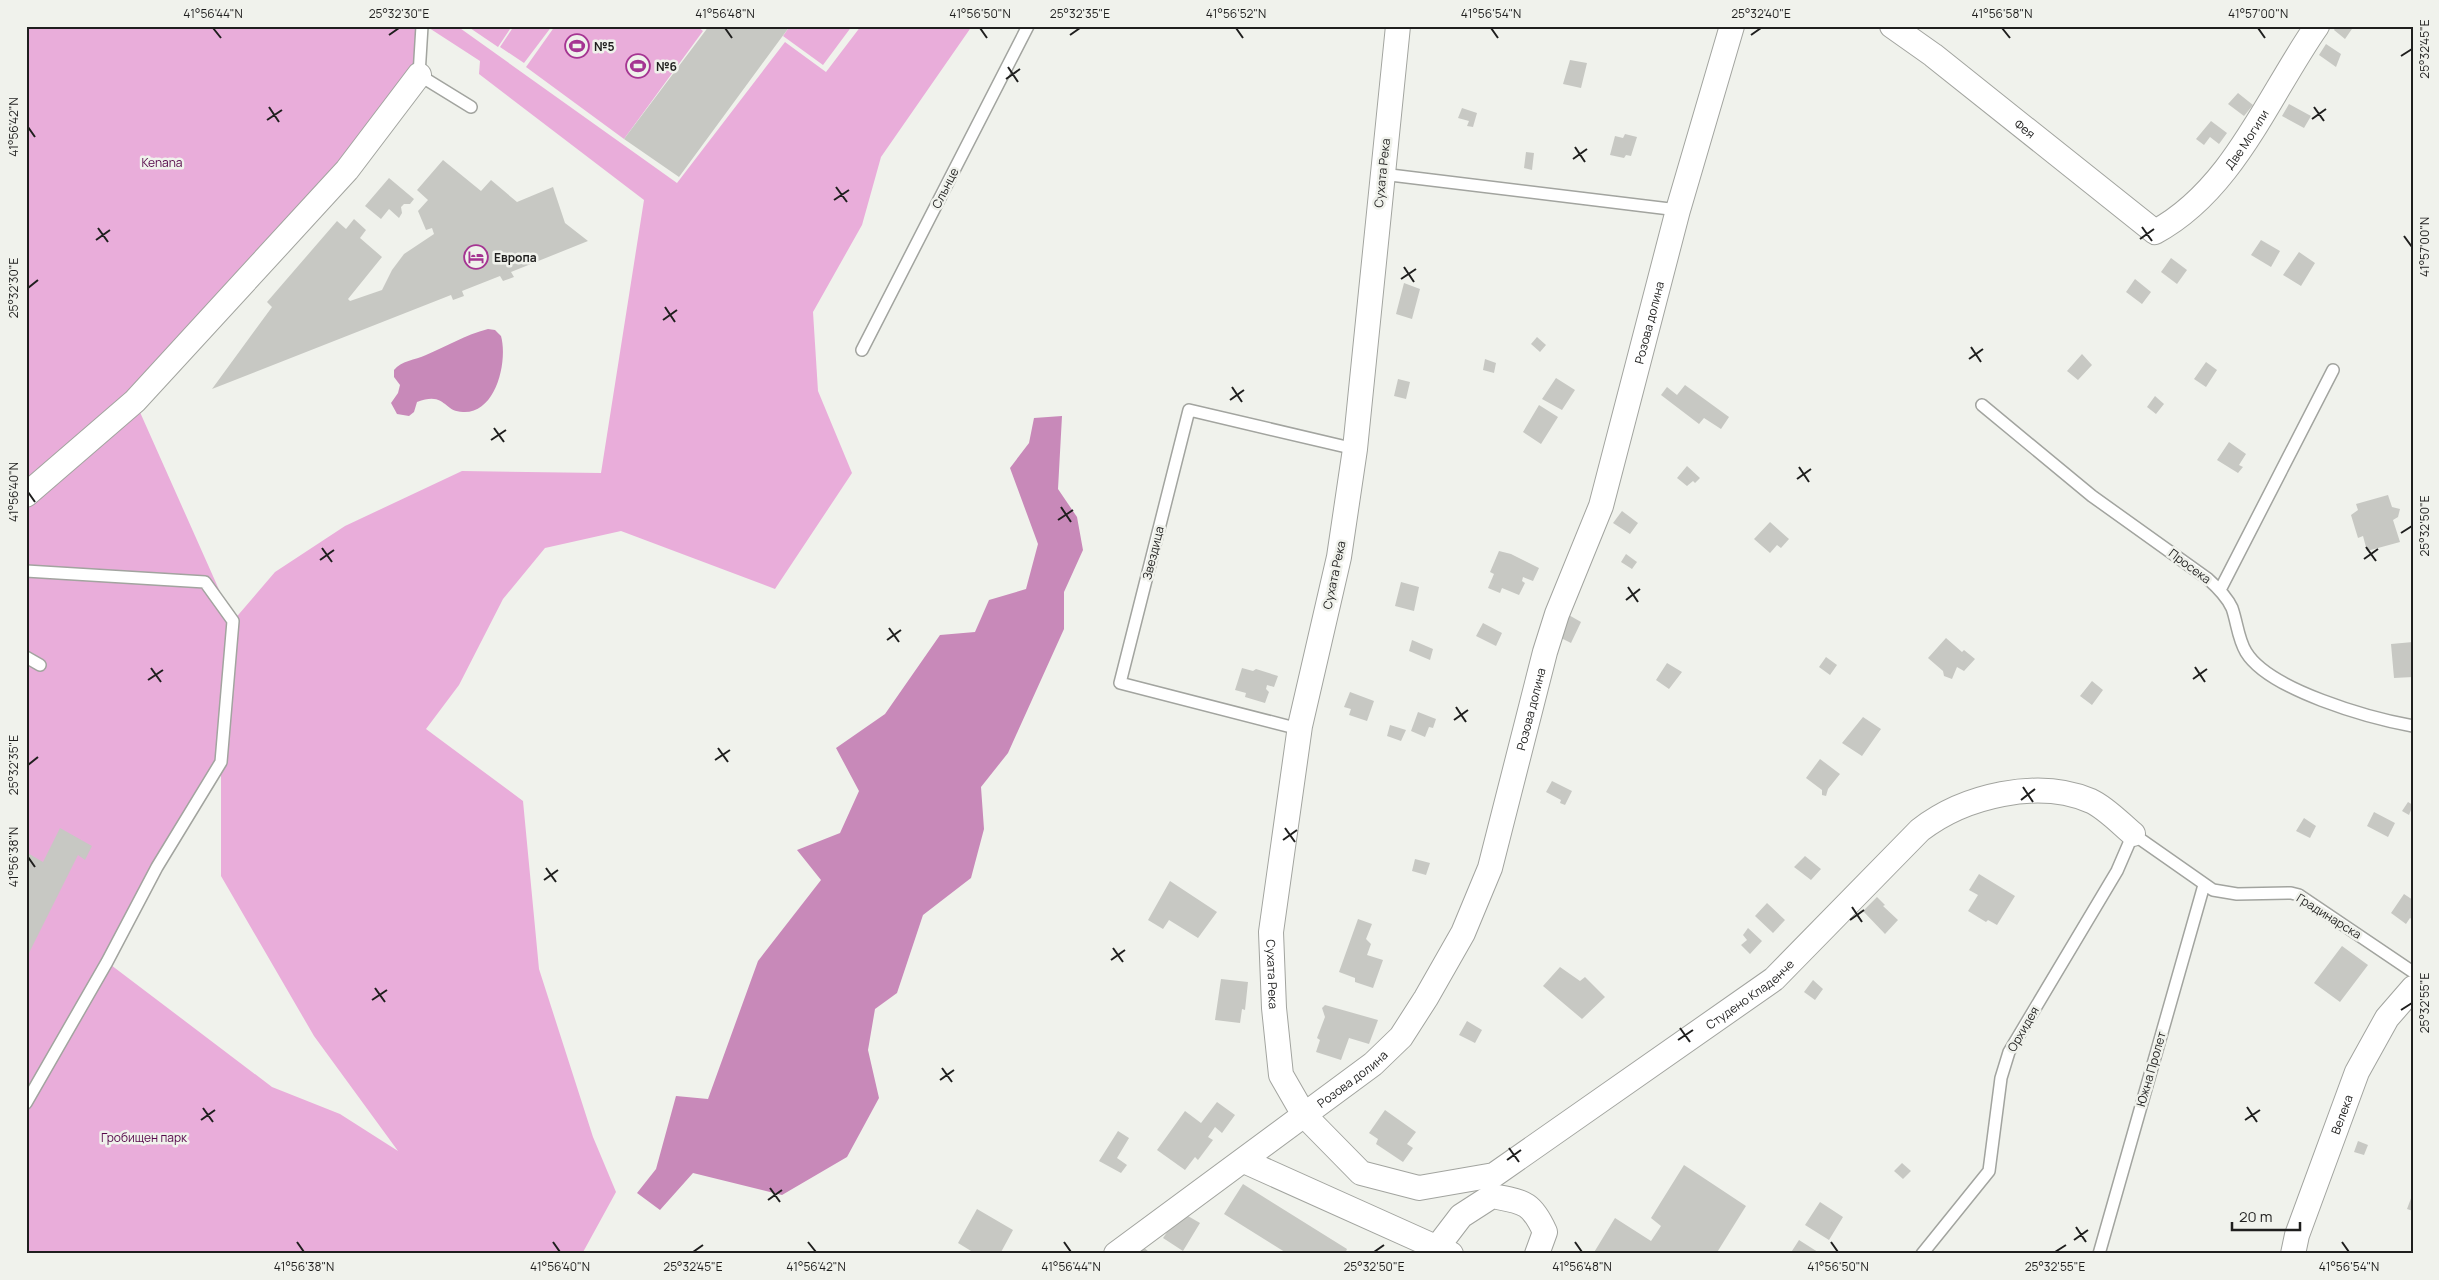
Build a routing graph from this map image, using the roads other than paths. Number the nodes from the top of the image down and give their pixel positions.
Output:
1 (422, 26) edge
2 (1028, 26) edge
3 (1398, 26) edge
4 (1892, 26) edge
5 (2317, 26) edge
6 (1729, 27) edge
7 (419, 75) junction
8 (471, 107) dead end
9 (1382, 174) junction
10 (1678, 210) junction
11 (2155, 232) joint
12 (862, 350) dead end
13 (2333, 370) dead end
14 (1982, 405) dead end
15 (1355, 449) junction
16 (26, 495) edge
17 (26, 571) edge
18 (2220, 590) junction
19 (26, 657) edge
20 (40, 665) dead end
21 (2413, 726) edge
22 (1299, 729) junction
23 (2133, 834) junction
24 (2204, 885) junction
25 (2413, 972) edge
26 (2413, 988) edge
27 (26, 1103) edge
28 (1304, 1115) junction
29 (1244, 1161) junction
30 (1493, 1186) junction
31 (1440, 1251) edge
32 (1116, 1254) edge
33 (1537, 1254) edge
34 (1922, 1254) edge
35 (2099, 1254) edge
36 (2293, 1254) edge

1 - 7 lane
2 - 12 lane, Слънце
3 - 9 street, Сухата Река
4 - 11 street, Фея
5 - 11 street, Две Могили
6 - 10 street, Розова долина
7 - 8 lane
7 - 16 street
9 - 10 lane
9 - 15 street, Сухата Река
10 - 28 street, Розова долина
13 - 18 lane
14 - 18 lane, Просека
15 - 22 street, Сухата Река
15 - 22 lane, Звездица
17 - 27 lane
18 - 21 lane, Просека
19 - 20 lane
22 - 28 street, Сухата Река
23 - 24 lane, Градинарска
23 - 30 street, Студено Кладенче
23 - 34 lane, Орхидея
24 - 25 lane, Градинарска
24 - 35 lane, Южна Пролет
26 - 36 street, Велека
28 - 29 street, Розова долина
28 - 30 street, Студено Кладенче
29 - 31 street
29 - 32 street, Розова долина
30 - 31 street
30 - 33 street

